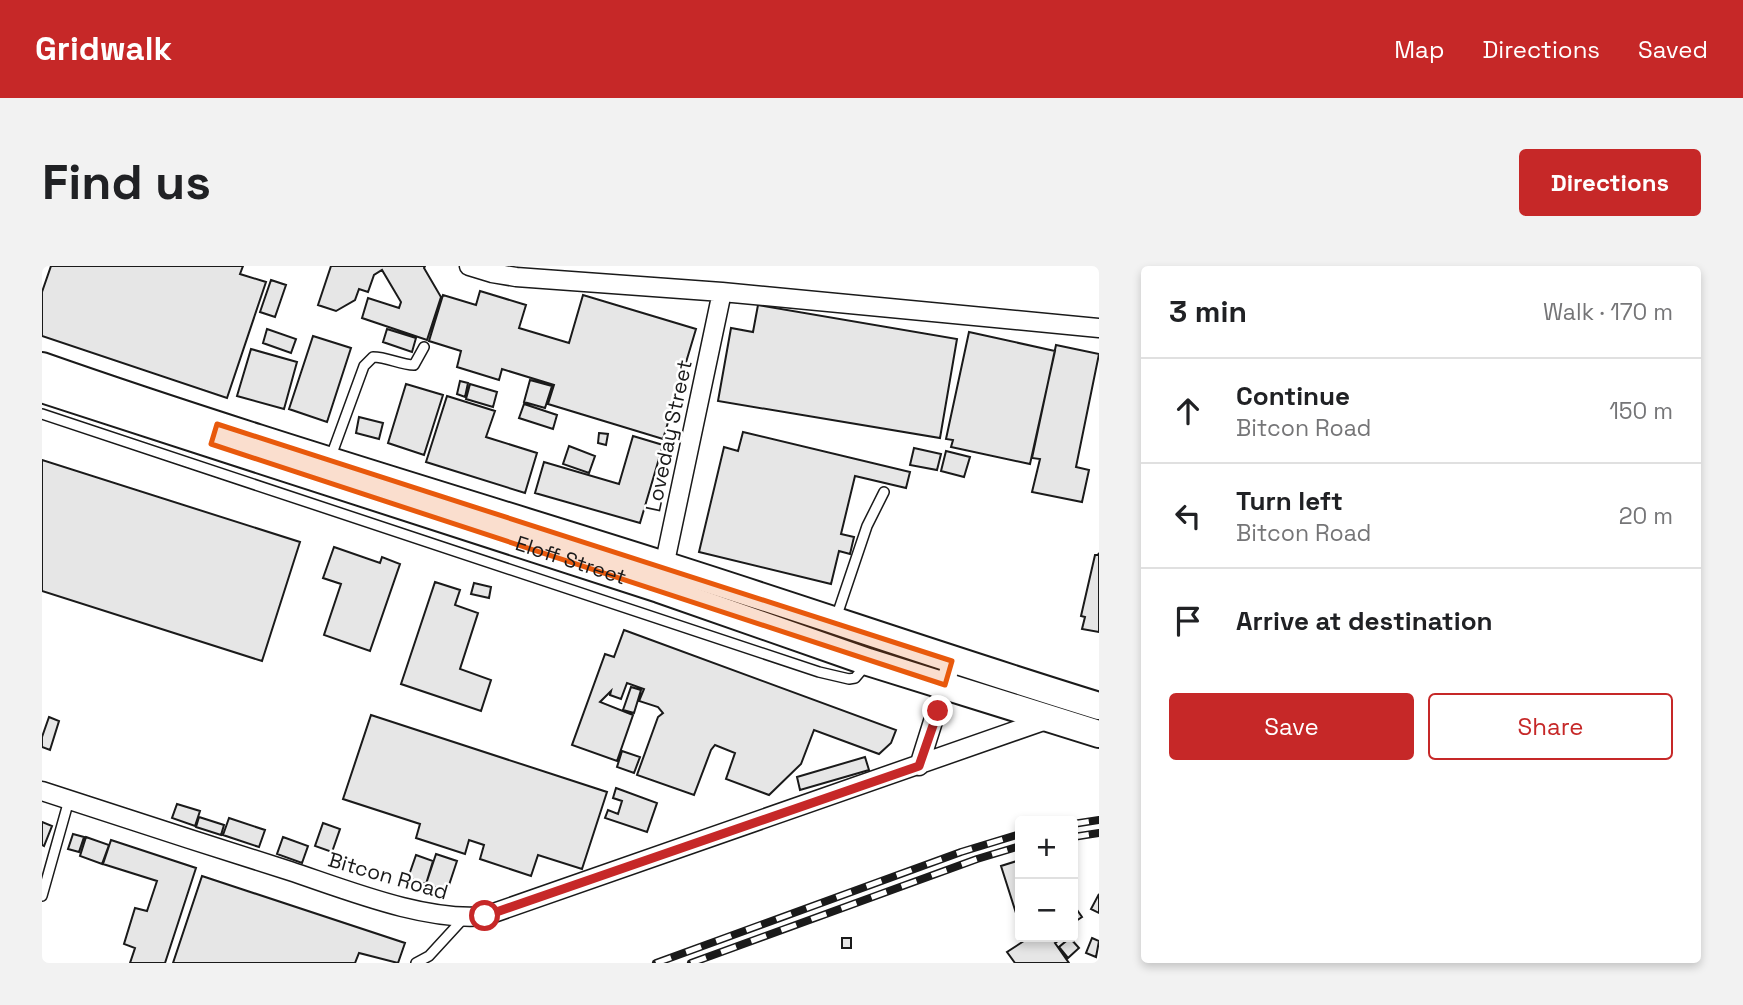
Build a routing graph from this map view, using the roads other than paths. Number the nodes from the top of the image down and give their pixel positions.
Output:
1 (469, 266) edge
2 (722, 292) junction
3 (1099, 328) edge
4 (424, 347) dead end
5 (42, 366) edge
6 (42, 389) edge
7 (42, 414) edge
8 (214, 434) junction
9 (330, 460) junction
10 (884, 492) dead end
11 (662, 577) junction
12 (835, 622) junction
13 (876, 636) junction
14 (868, 662) junction
15 (948, 673) junction
16 (1099, 706) edge
17 (1051, 718) junction
18 (1099, 734) edge
19 (919, 766) junction
20 (42, 791) edge
21 (69, 800) junction
22 (42, 896) edge
23 (463, 919) junction
24 (416, 963) edge

1 - 2 street
2 - 3 street
2 - 11 street, Loveday Street
4 - 9 lane
5 - 8 street, Eloff Street
6 - 8 street, Eloff Street
7 - 14 lane
8 - 9 street, Eloff Street
8 - 11 street, Eloff Street
9 - 11 street, Eloff Street
10 - 12 lane
11 - 12 street, Eloff Street
11 - 14 street, Eloff Street
12 - 13 street, Eloff Street
13 - 14 lane
13 - 15 street, Eloff Street
14 - 15 street, Eloff Street
15 - 16 street, Eloff Street
15 - 17 street, Eloff Street
15 - 19 street
17 - 18 street, Eloff Street
17 - 19 street, Bitcon Road
19 - 23 street, Bitcon Road
20 - 21 street, Bitcon Road
21 - 22 lane
21 - 23 street, Bitcon Road
23 - 24 lane

